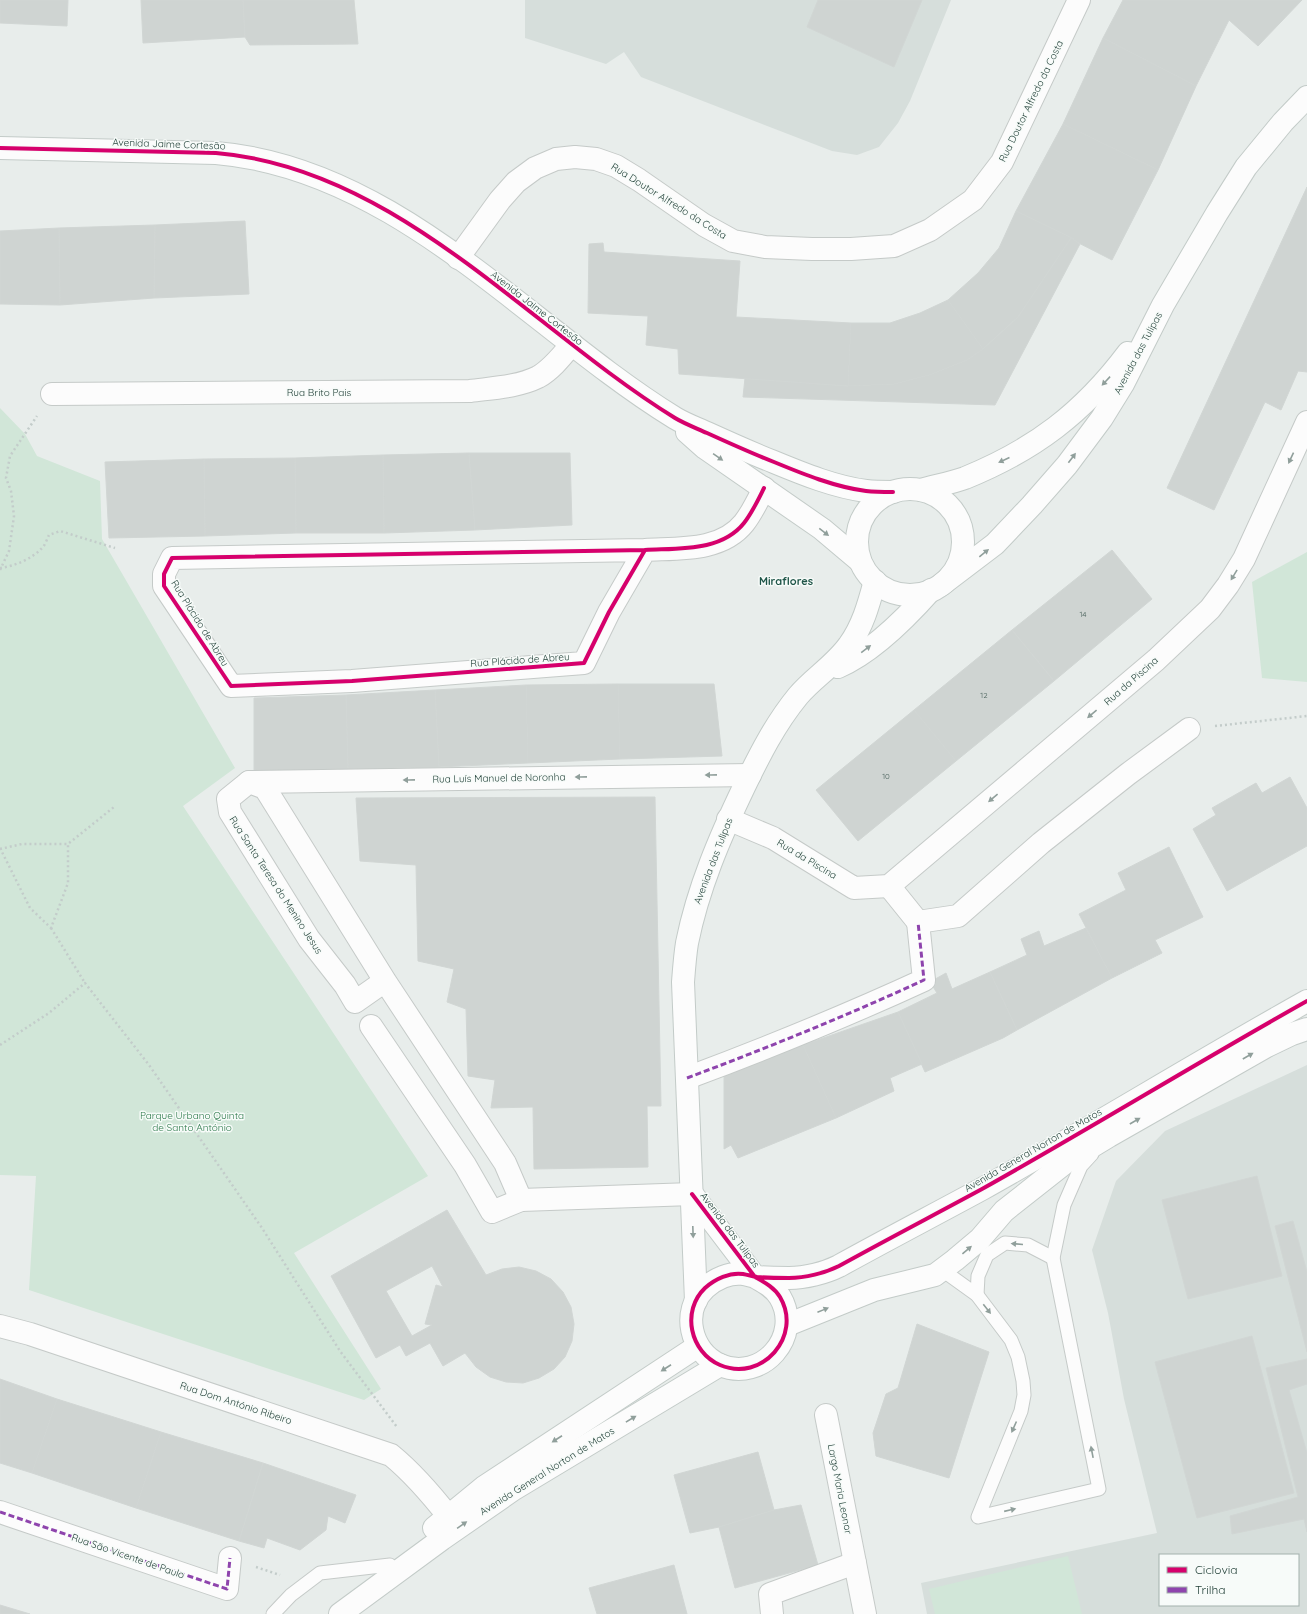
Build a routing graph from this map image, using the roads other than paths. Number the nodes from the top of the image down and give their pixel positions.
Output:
1 (1079, 0) edge
2 (1307, 97) edge
3 (0, 148) edge
4 (458, 258) junction
5 (1163, 305) junction
6 (572, 344) junction
7 (52, 394) road end
8 (656, 405) junction
9 (1307, 422) edge
10 (764, 488) junction
11 (921, 490) junction
12 (893, 492) junction
13 (645, 550) junction
14 (860, 561) junction
15 (875, 581) junction
16 (936, 588) junction
17 (820, 674) junction
18 (1189, 729) road end
19 (750, 775) junction
20 (249, 782) junction
21 (728, 819) junction
22 (888, 886) junction
23 (918, 922) junction
24 (385, 981) junction
25 (1307, 1001) edge
26 (371, 1026) dead end
27 (1307, 1029) edge
28 (687, 1078) junction
29 (1109, 1136) junction
30 (692, 1194) junction
31 (520, 1200) junction
32 (1053, 1258) junction
33 (935, 1275) junction
34 (755, 1277) junction
35 (977, 1295) junction
36 (696, 1301) junction
37 (787, 1325) junction
38 (0, 1326) edge
39 (698, 1346) junction
40 (720, 1365) junction
41 (826, 1415) dead end
42 (0, 1512) edge
43 (449, 1517) junction
44 (230, 1558) road end
45 (855, 1563) junction
46 (390, 1565) junction
47 (273, 1614) edge
48 (332, 1614) edge
49 (340, 1614) edge
50 (772, 1614) edge
51 (865, 1614) edge

1 - 4 street, Rua Doutor Alfredo da Costa
2 - 5 street, Avenida das Tulipas
3 - 4 street, Avenida Jaime Cortesão
4 - 6 street, Avenida Jaime Cortesão
5 -> 11 street
16 -> 5 street, Avenida das Tulipas
6 - 7 street, Rua Brito Pais
6 - 8 street, Avenida Jaime Cortesão
8 -> 10 street, Avenida Jaime Cortesão
8 - 12 street, Avenida Jaime Cortesão
9 -> 22 street, Rua da Piscina
10 - 13 street, Rua Plácido de Abreu
10 -> 14 street, Avenida Jaime Cortesão
11 - 12 street
11 - 16 street
12 - 14 street
13 - 13 street, Rua Plácido de Abreu
14 - 15 street
15 - 16 street
15 - 17 street, Avenida das Tulipas
17 -> 16 street, Avenida das Tulipas
17 - 19 street, Avenida das Tulipas
18 - 23 street
19 -> 20 street, Rua Luís Manuel de Noronha
19 - 21 street, Avenida das Tulipas
20 - 24 street
20 - 24 street, Rua Santa Teresa do Menino Jesus
21 - 22 street, Rua da Piscina
21 - 28 street, Avenida das Tulipas
22 - 23 street
23 - 28 street
24 - 31 street
25 - 34 street, Avenida General Norton de Matos
26 - 31 street
29 -> 27 street
28 - 30 street, Avenida das Tulipas
29 - 32 lane
33 -> 29 street
30 - 31 street
30 - 34 street, Avenida das Tulipas
30 -> 36 street, Avenida das Tulipas
32 -> 35 lane
35 -> 32 lane
33 - 35 lane
37 -> 33 street
34 - 36 street, Avenida General Norton de Matos
34 - 37 street, Avenida General Norton de Matos
36 - 39 street, Avenida General Norton de Matos
37 - 40 street, Avenida General Norton de Matos
38 - 43 street, Rua Dom António Ribeiro
39 - 40 street, Avenida General Norton de Matos
39 -> 43 street, Avenida General Norton de Matos
49 -> 40 street, Avenida General Norton de Matos
41 - 45 street, Largo Maria Leonor
42 - 44 street, Rua São Vicente de Paulo
43 - 46 street, Avenida General Norton de Matos
45 - 50 street
45 - 51 street, Largo Maria Leonor
46 - 47 lane
46 - 48 street, Avenida General Norton de Matos

